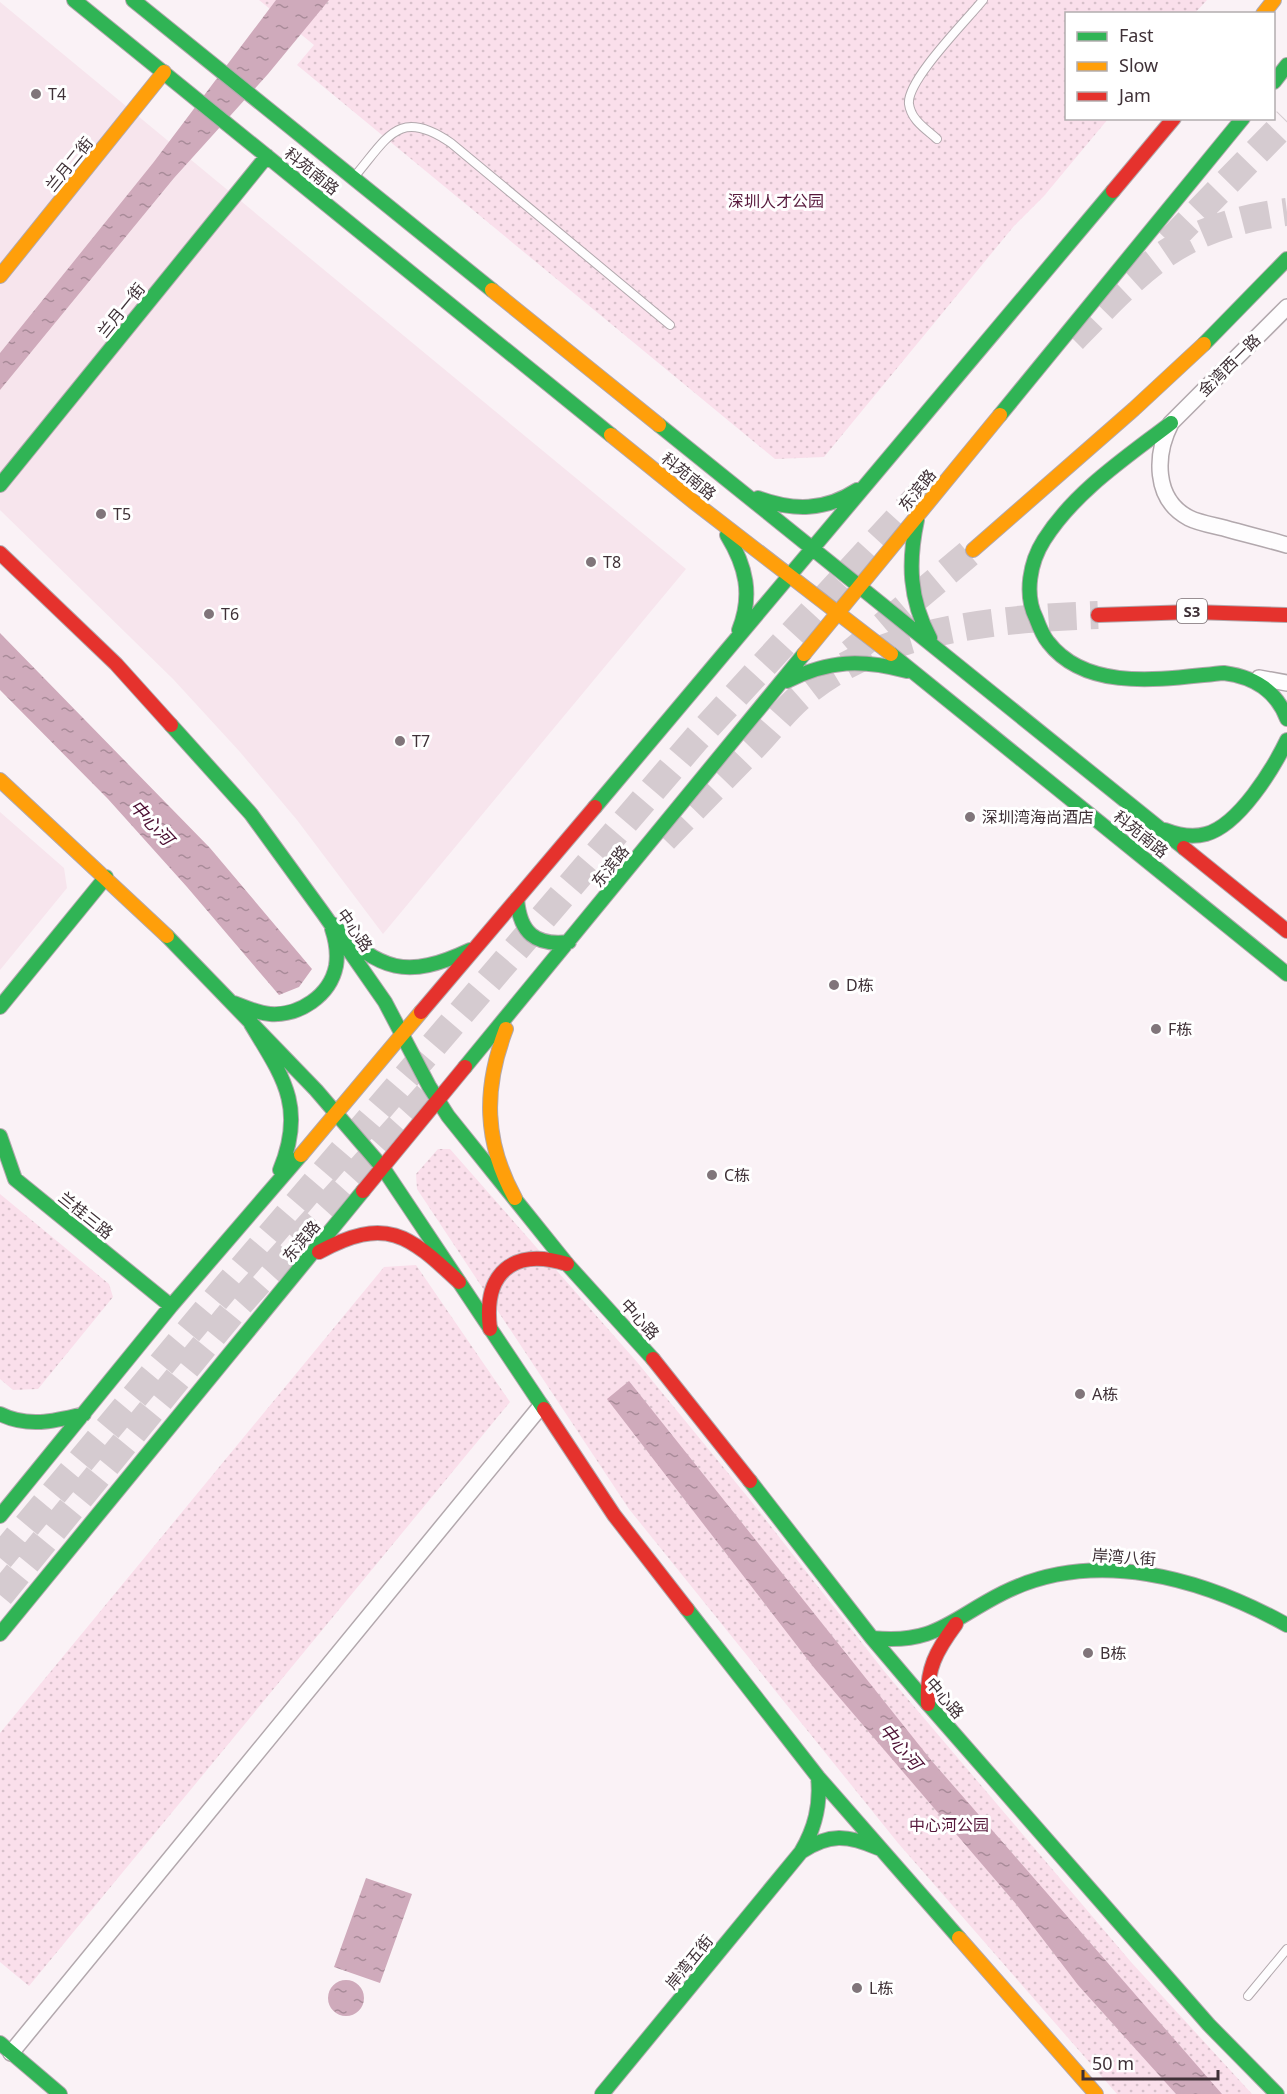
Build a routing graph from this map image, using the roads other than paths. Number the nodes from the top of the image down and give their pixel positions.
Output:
1 (74, 0) edge
2 (133, 0) edge
3 (983, 0) edge
4 (1274, 0) edge
5 (1265, 12) edge
6 (1287, 65) edge
7 (169, 76) junction
8 (1275, 81) edge
9 (1172, 120) edge
10 (1241, 120) edge
11 (938, 139) dead end
12 (267, 156) junction
13 (353, 178) junction
14 (1287, 260) edge
15 (0, 276) edge
16 (1287, 307) edge
17 (670, 325) dead end
18 (1171, 423) junction
19 (718, 472) junction
20 (869, 481) junction
21 (0, 485) edge
22 (743, 492) junction
23 (700, 494) junction
24 (919, 515) junction
25 (717, 520) junction
26 (1287, 545) edge
27 (813, 548) junction
28 (973, 550) tunnel mouth
29 (0, 553) edge
30 (789, 575) junction
31 (860, 586) junction
32 (838, 613) junction
33 (1098, 615) tunnel mouth
34 (1287, 615) edge
35 (731, 645) junction
36 (937, 648) junction
37 (915, 674) junction
38 (1239, 675) junction
39 (1287, 683) edge
40 (779, 686) junction
41 (1287, 719) edge
42 (1005, 725) junction
43 (1287, 740) edge
44 (0, 780) edge
45 (1159, 828) junction
46 (106, 877) junction
47 (517, 899) junction
48 (331, 923) junction
49 (1287, 932) edge
50 (569, 942) junction
51 (478, 946) junction
52 (1287, 974) edge
53 (227, 1000) junction
54 (0, 1007) edge
55 (515, 1008) junction
56 (251, 1024) junction
57 (403, 1035) junction
58 (439, 1101) junction
59 (337, 1114) junction
60 (0, 1136) edge
61 (383, 1168) junction
62 (270, 1191) junction
63 (515, 1198) junction
64 (306, 1260) junction
65 (567, 1264) junction
66 (459, 1282) junction
67 (171, 1306) junction
68 (490, 1330) junction
69 (541, 1406) junction
70 (0, 1414) edge
71 (84, 1414) junction
72 (0, 1516) edge
73 (960, 1619) junction
74 (1287, 1625) edge
75 (0, 1634) edge
76 (872, 1638) junction
77 (928, 1704) junction
78 (818, 1777) junction
79 (881, 1850) junction
80 (801, 1852) junction
81 (1287, 1949) edge
82 (1248, 1996) dead end
83 (6, 2048) edge
84 (0, 2066) edge
85 (60, 2094) edge
86 (602, 2094) edge
87 (1096, 2094) edge
88 (1277, 2094) edge

1 - 7 main road, 科苑南路
2 - 13 main road, 科苑南路
3 - 11 lane
4 - 5 main road
6 - 8 main road
7 - 12 main road, 科苑南路
7 - 15 main road, 兰月二街
9 - 20 main road
10 - 24 main road, 东滨路
12 - 21 main road, 兰月一街
12 - 23 main road, 科苑南路
13 - 17 lane
13 - 19 main road, 科苑南路
14 - 28 main road
16 - 18 street, 金湾西一路
18 - 26 street
18 - 38 main road
19 - 22 main road, 科苑南路
19 - 23 main road
20 - 22 main road
20 - 27 main road
22 - 27 main road, 科苑南路
23 - 25 main road, 科苑南路
24 - 31 main road, 东滨路
24 - 36 main road
25 - 30 main road, 科苑南路
25 - 35 main road
27 - 30 main road
27 - 31 main road, 科苑南路
29 - 48 main road, 中心路
30 - 32 main road, 科苑南路
30 - 35 main road
31 - 32 main road, 东滨路
31 - 36 main road, 科苑南路
32 - 37 main road, 科苑南路
32 - 40 main road, 东滨路
33 - 34 main road, S3
35 - 47 main road
36 - 42 main road, 科苑南路
37 - 40 main road
37 - 42 main road, 科苑南路
38 - 39 street
38 - 41 main road
40 - 50 main road, 东滨路
42 - 45 main road, 科苑南路
42 - 52 main road, 科苑南路
43 - 45 main road
44 - 46 main road
45 - 49 main road, 科苑南路
46 - 53 main road
46 - 54 main road
47 - 50 main road
47 - 51 main road
48 - 51 main road
48 - 53 main road
48 - 57 main road, 中心路
50 - 55 main road, 东滨路
51 - 57 main road
53 - 56 main road
55 - 58 main road, 东滨路
55 - 63 main road
56 - 59 main road
56 - 62 main road
57 - 58 main road, 中心路
57 - 59 main road
58 - 61 main road, 东滨路
58 - 63 main road, 中心路
59 - 61 main road
59 - 62 main road
60 - 67 main road, 兰桂三路
61 - 64 main road, 东滨路
61 - 66 main road
62 - 67 main road
63 - 65 main road, 中心路
64 - 66 main road
64 - 75 main road, 东滨路
65 - 68 main road
65 - 76 main road, 中心路
66 - 68 main road
67 - 71 main road
68 - 69 main road
69 - 78 main road
69 - 83 street
70 - 71 main road
71 - 72 main road
73 - 74 main road, 岸湾八街
73 - 76 main road
73 - 77 main road
76 - 77 main road, 中心路
77 - 88 main road, 中心路
78 - 79 main road
78 - 80 main road
79 - 80 main road
79 - 87 main road
80 - 86 main road, 岸湾五街
81 - 82 lane
83 - 84 main road
83 - 85 main road

